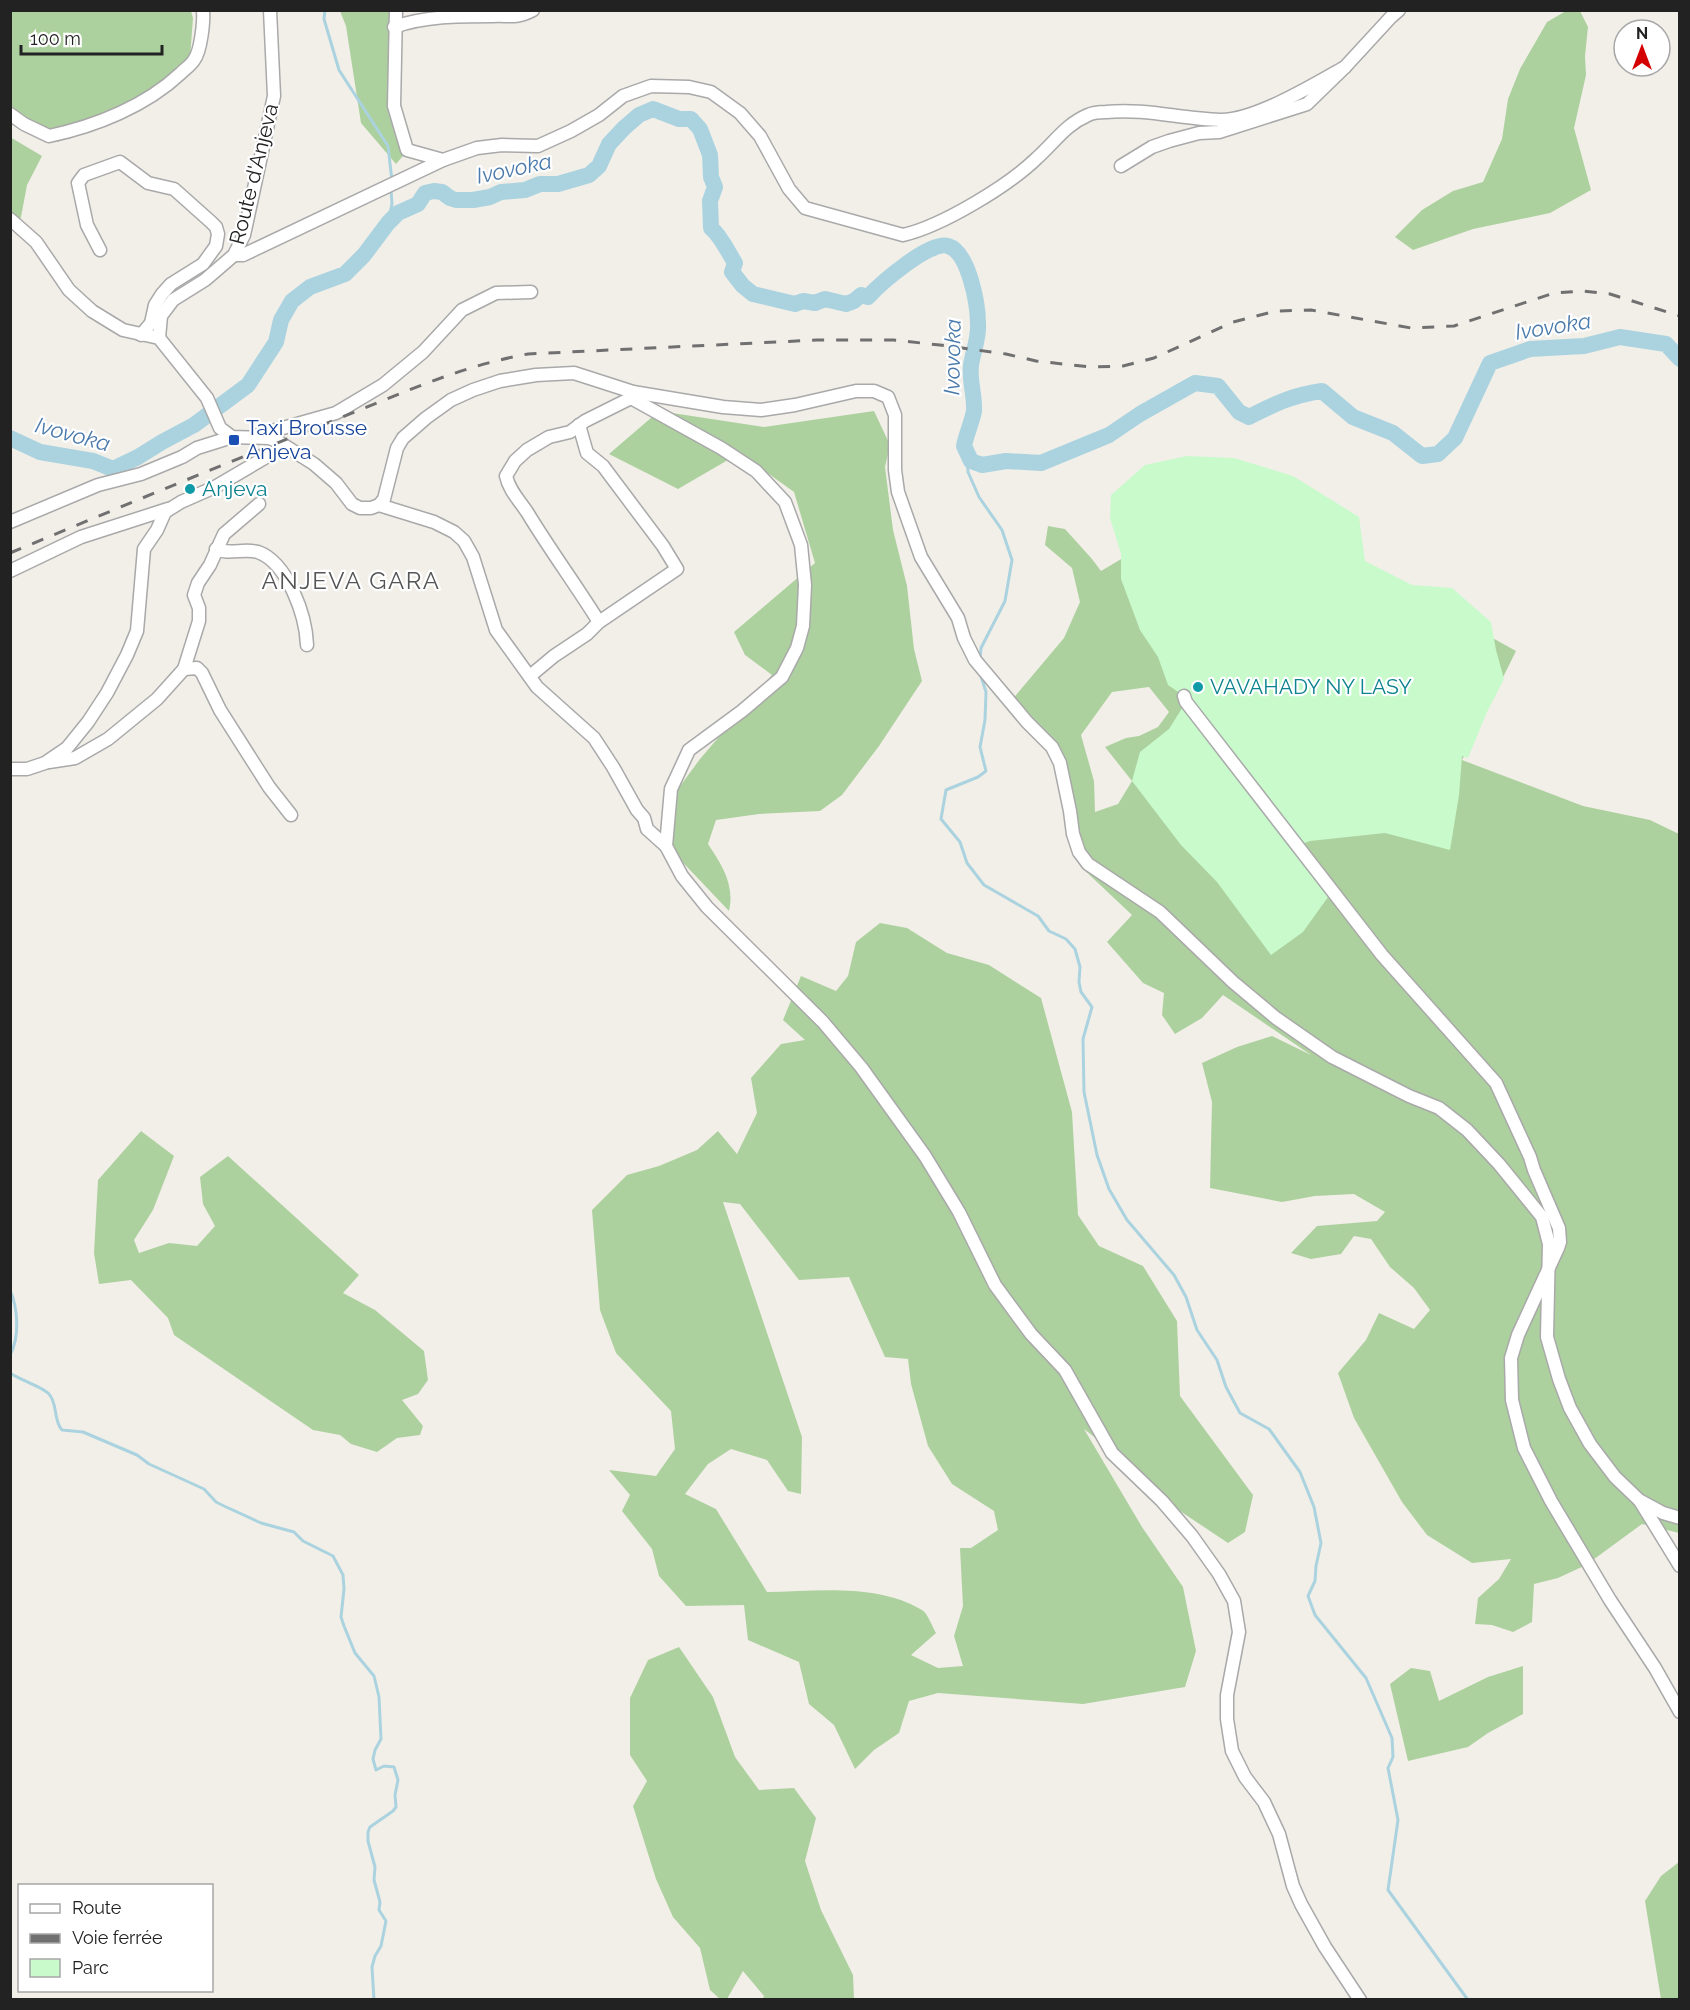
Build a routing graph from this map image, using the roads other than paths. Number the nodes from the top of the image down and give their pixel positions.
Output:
1 (203, 10) edge
2 (270, 10) edge
3 (396, 10) edge
4 (533, 10) edge
5 (1399, 10) edge
6 (394, 27) junction
7 (1345, 68) junction
8 (10, 114) edge
9 (443, 160) junction
10 (1121, 166) dead end
11 (10, 219) edge
12 (100, 250) dead end
13 (234, 255) junction
14 (531, 292) dead end
15 (141, 335) junction
16 (159, 338) junction
17 (632, 395) junction
18 (579, 426) junction
19 (232, 437) junction
20 (251, 437) junction
21 (285, 446) junction
22 (259, 504) dead end
23 (380, 505) junction
24 (168, 509) junction
25 (10, 522) edge
26 (216, 549) junction
27 (10, 571) edge
28 (599, 622) junction
29 (307, 645) dead end
30 (184, 669) junction
31 (530, 676) junction
32 (1184, 696) dead end
33 (45, 763) junction
34 (10, 769) edge
35 (291, 815) dead end
36 (666, 846) junction
37 (1549, 1269) junction
38 (1640, 1500) junction
39 (1680, 1518) edge
40 (1680, 1566) edge
41 (1680, 1713) edge
42 (1360, 2000) edge

1 - 8 street
2 - 13 street, Route d'Anjeva
3 - 6 street
4 - 6 street
5 - 7 street
6 - 9 street
7 - 9 street
7 - 10 street
9 - 13 street
11 - 15 street
12 - 15 street
13 - 16 street, Route d'Anjeva
14 - 20 street
15 - 16 street
16 - 19 street
17 - 18 street
17 - 23 street
17 - 36 street
17 - 37 street
18 - 28 street
18 - 28 street
19 - 20 street
19 - 25 street
20 - 21 street
21 - 23 street
21 - 24 street
22 - 26 street
23 - 31 street
24 - 27 street
24 - 33 street
26 - 29 street
26 - 30 street
28 - 31 street
30 - 33 street
30 - 35 street
31 - 36 street
32 - 37 street
33 - 34 street
36 - 42 street
37 - 38 street
37 - 41 street
38 - 39 street
38 - 40 street

